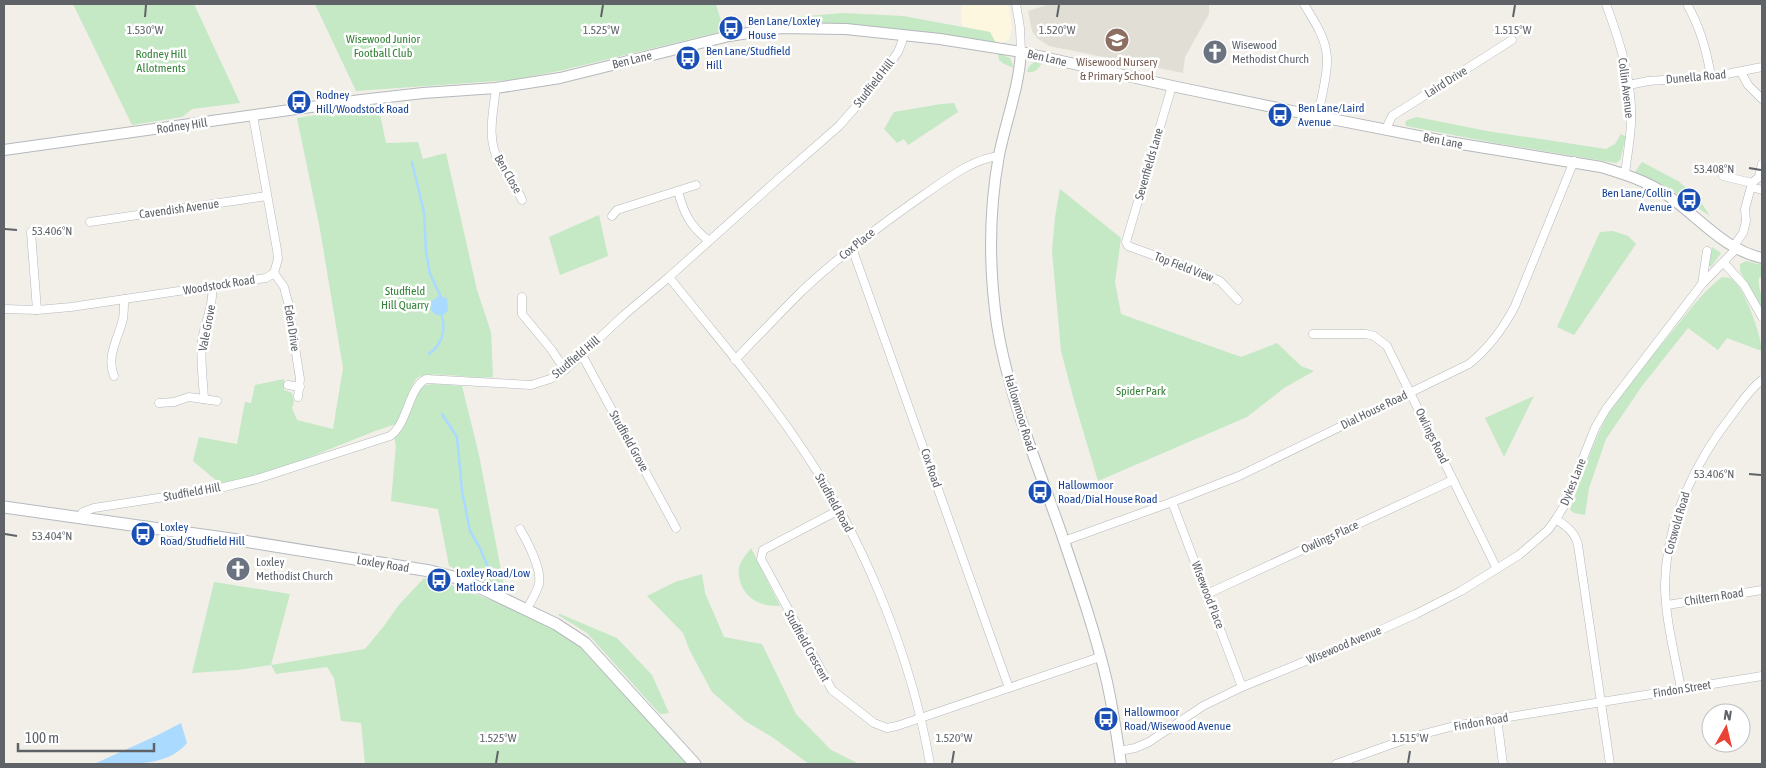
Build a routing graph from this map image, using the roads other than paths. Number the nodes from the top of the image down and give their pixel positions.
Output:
1 (1016, 4) edge
2 (1304, 4) edge
3 (1606, 4) edge
4 (1688, 6) dead end
5 (903, 35) junction
6 (1512, 40) dead end
7 (1021, 52) junction
8 (1762, 67) edge
9 (1741, 72) junction
10 (1711, 77) junction
11 (1629, 85) junction
12 (1172, 86) junction
13 (496, 88) junction
14 (361, 100) joint
15 (1762, 100) edge
16 (253, 116) junction
17 (1318, 116) junction
18 (1386, 130) junction
19 (4, 150) edge
20 (999, 156) junction
21 (1574, 161) junction
22 (1762, 164) edge
23 (1625, 174) junction
24 (1723, 176) dead end
25 (696, 185) dead end
26 (1751, 185) junction
27 (1762, 190) edge
28 (678, 191) junction
29 (267, 196) junction
30 (522, 200) dead end
31 (612, 216) dead end
32 (90, 222) dead end
33 (31, 232) dead end
34 (709, 241) junction
35 (1126, 242) joint
36 (852, 248) junction
37 (1734, 248) junction
38 (1707, 251) dead end
39 (1762, 258) edge
40 (1724, 262) junction
41 (274, 273) junction
42 (669, 277) junction
43 (1702, 284) junction
44 (212, 286) junction
45 (522, 297) dead end
46 (124, 300) junction
47 (1238, 300) dead end
48 (4, 309) edge
49 (37, 310) junction
50 (1762, 317) edge
51 (1313, 334) dead end
52 (582, 355) junction
53 (735, 360) junction
54 (565, 370) junction
55 (114, 376) dead end
56 (1762, 380) edge
57 (288, 385) dead end
58 (300, 387) junction
59 (1410, 393) junction
60 (298, 397) dead end
61 (204, 399) junction
62 (216, 401) dead end
63 (159, 402) dead end
64 (1453, 480) junction
65 (1172, 502) junction
66 (4, 507) edge
67 (839, 510) junction
68 (79, 518) junction
69 (1556, 519) junction
70 (676, 528) dead end
71 (520, 529) dead end
72 (1064, 541) junction
73 (1498, 569) junction
74 (1762, 590) edge
75 (1208, 594) junction
76 (1666, 605) junction
77 (527, 609) junction
78 (1100, 657) junction
79 (1762, 676) edge
80 (1242, 687) junction
81 (1009, 688) junction
82 (1681, 689) junction
83 (1602, 701) junction
84 (920, 718) junction
85 (1497, 718) junction
86 (1119, 751) junction
87 (695, 764) edge
88 (930, 764) edge
89 (1121, 764) edge
90 (1336, 764) edge
91 (1503, 764) edge
92 (1610, 764) edge

1 - 7 street
2 - 17 street
3 - 11 street, Collin Avenue
4 - 10 street
5 - 7 street, Ben Lane
5 - 13 street, Ben Lane
5 - 34 street, Studfield Hill
6 - 18 street, Laird Drive
7 - 12 street, Ben Lane
7 - 20 street, Hallowmoor Road
8 - 9 street, Dunella Road
9 - 10 street, Dunella Road
9 - 15 street
10 - 11 street, Dunella Road
11 - 23 street, Collin Avenue
12 - 17 street, Ben Lane
12 - 35 street, Sevenfields Lane
13 - 14 street, Ben Lane
13 - 30 street, Ben Close
14 - 16 street, Rodney Hill
16 - 19 street, Rodney Hill
16 - 29 street
17 - 18 street, Ben Lane
18 - 21 street, Ben Lane
20 - 36 street, Cox Place
20 - 72 street, Hallowmoor Road
21 - 23 street, Ben Lane
21 - 59 street, Dial House Road
22 - 26 street, Dykes Lane
23 - 37 street, Ben Lane
24 - 26 street
25 - 28 street
26 - 27 street
26 - 37 street, Dykes Lane
28 - 31 street
28 - 34 street
29 - 32 street, Cavendish Avenue
29 - 41 street
33 - 49 street
34 - 42 street, Studfield Hill
35 - 47 street, Top Field View
36 - 53 street, Cox Place
36 - 81 street, Cox Road
37 - 39 street, Ben Lane
37 - 40 street, Dykes Lane
38 - 43 street, Dykes Lane
40 - 43 street, Dykes Lane
40 - 50 street
41 - 44 street, Woodstock Road
41 - 58 street, Eden Drive
42 - 52 street, Studfield Hill
42 - 53 street, Studfield Road
43 - 69 street, Dykes Lane
44 - 46 street, Woodstock Road
44 - 61 street, Vale Grove
45 - 54 street
46 - 49 street, Woodstock Road
46 - 55 street
48 - 49 street, Woodstock Road
51 - 59 street, Owlings Road
52 - 54 street, Studfield Hill
52 - 70 street, Studfield Grove
53 - 67 street, Studfield Road
54 - 68 street, Studfield Hill
56 - 76 street, Cotswold Road
57 - 58 street
58 - 60 street, Eden Drive
59 - 64 street, Owlings Road
59 - 65 street, Dial House Road
61 - 62 street
61 - 63 street
64 - 73 street, Owlings Road
64 - 75 street, Owlings Place
65 - 72 street, Dial House Road
65 - 75 street, Wisewood Place
66 - 68 main road, Loxley Road
67 - 84 street, Studfield Road
67 - 84 street, Studfield Crescent
68 - 77 main road, Loxley Road
69 - 73 street, Wisewood Avenue
69 - 83 street, Dykes Lane
71 - 77 street
72 - 78 street, Hallowmoor Road
73 - 80 street, Wisewood Avenue
74 - 76 street, Chiltern Road
75 - 80 street, Wisewood Place
76 - 82 street, Cotswold Road
77 - 87 main road, Loxley Road
78 - 81 street, Studfield Crescent
78 - 86 street, Hallowmoor Road
79 - 82 street, Findon Street
80 - 86 street, Wisewood Avenue
81 - 84 street, Studfield Crescent
82 - 83 street, Findon Street
83 - 85 street, Findon Road
83 - 92 street, Dykes Lane
84 - 88 street, Studfield Road
85 - 90 street, Findon Road
85 - 91 street
86 - 89 street, Hallowmoor Road

